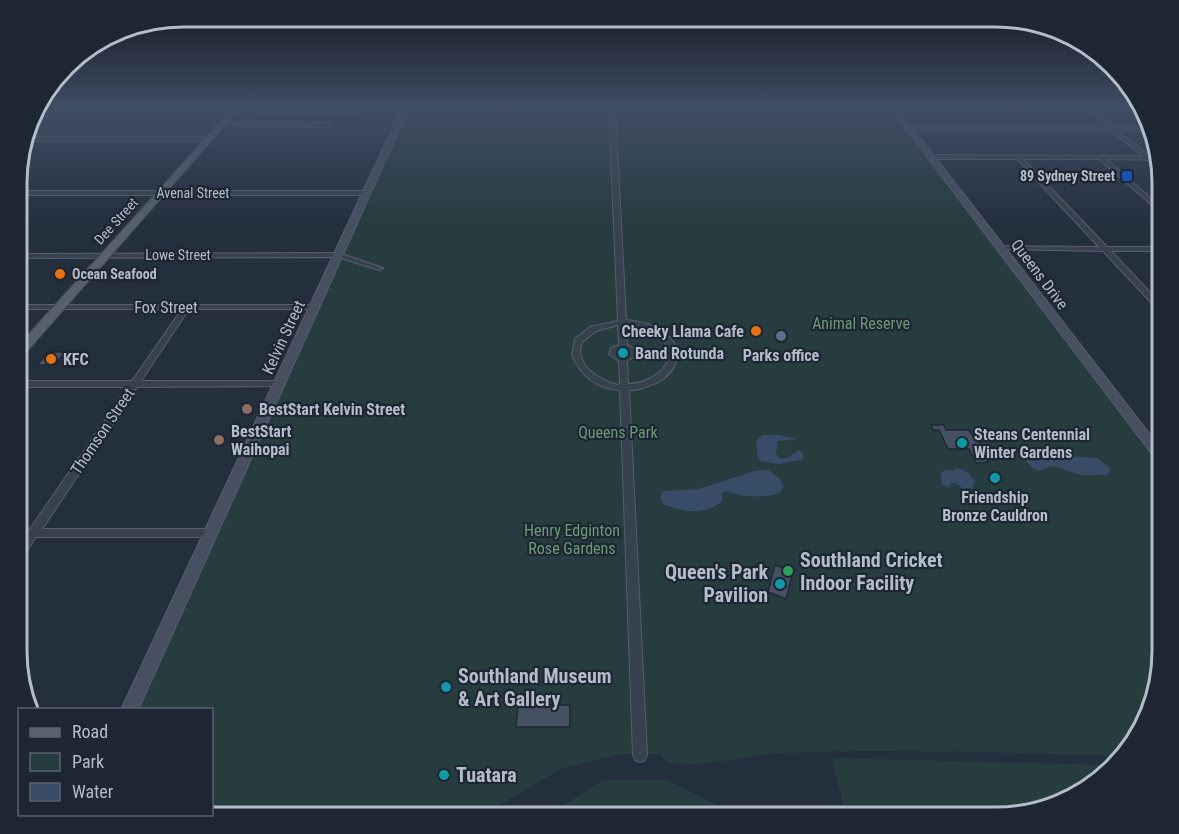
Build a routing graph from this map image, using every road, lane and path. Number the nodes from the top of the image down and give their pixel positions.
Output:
1 (199, 147) edge
2 (389, 147) edge
3 (614, 147) edge
4 (923, 147) edge
5 (1135, 147) edge
6 (931, 158) junction
7 (1019, 158) junction
8 (1101, 158) junction
9 (1149, 158) joint
10 (27, 193) edge
11 (157, 193) junction
12 (368, 193) junction
13 (1152, 202) edge
14 (1000, 248) junction
15 (1105, 248) junction
16 (1152, 249) edge
17 (101, 255) junction
18 (339, 255) junction
19 (27, 256) edge
20 (379, 268) dead end
21 (1152, 298) edge
22 (27, 307) edge
23 (55, 307) junction
24 (187, 307) junction
25 (315, 307) junction
26 (622, 322) junction
27 (27, 333) edge
28 (27, 343) edge
29 (27, 384) edge
30 (134, 384) junction
31 (280, 384) junction
32 (624, 387) junction
33 (1152, 446) edge
34 (27, 533) edge
35 (33, 533) junction
36 (211, 533) junction
37 (27, 542) edge
38 (130, 708) edge
39 (640, 755) dead end

1 - 11 main road, Dee Street
2 - 12 main road, Kelvin Street
3 - 26 street
4 - 6 main road, Queens Drive
5 - 9 street
6 - 7 street
6 - 14 main road, Queens Drive
7 - 8 street
7 - 15 street
8 - 9 street
8 - 13 street
10 - 11 street, Avenal Street
11 - 12 street, Avenal Street
11 - 17 main road, Dee Street
12 - 18 main road, Kelvin Street
14 - 15 street
14 - 33 main road, Queens Drive
15 - 16 street
15 - 21 street
17 - 18 street, Lowe Street
17 - 19 street, Lowe Street
17 - 23 main road, Dee Street
18 - 20 street, Lowe Street
18 - 25 main road, Kelvin Street
22 - 23 street, Fox Street
23 - 24 street, Fox Street
23 - 27 main road, Dee Street
23 - 28 main road, Dee Street
24 - 25 street, Fox Street
24 - 30 street, Thomson Street
25 - 31 main road, Kelvin Street
26 - 32 street
26 - 32 street
26 - 32 street
29 - 30 street
30 - 31 street
30 - 35 street, Thomson Street
31 - 36 main road, Kelvin Street
32 - 39 street
34 - 35 street
35 - 36 street
35 - 37 street, Thomson Street
36 - 38 main road, Kelvin Street

